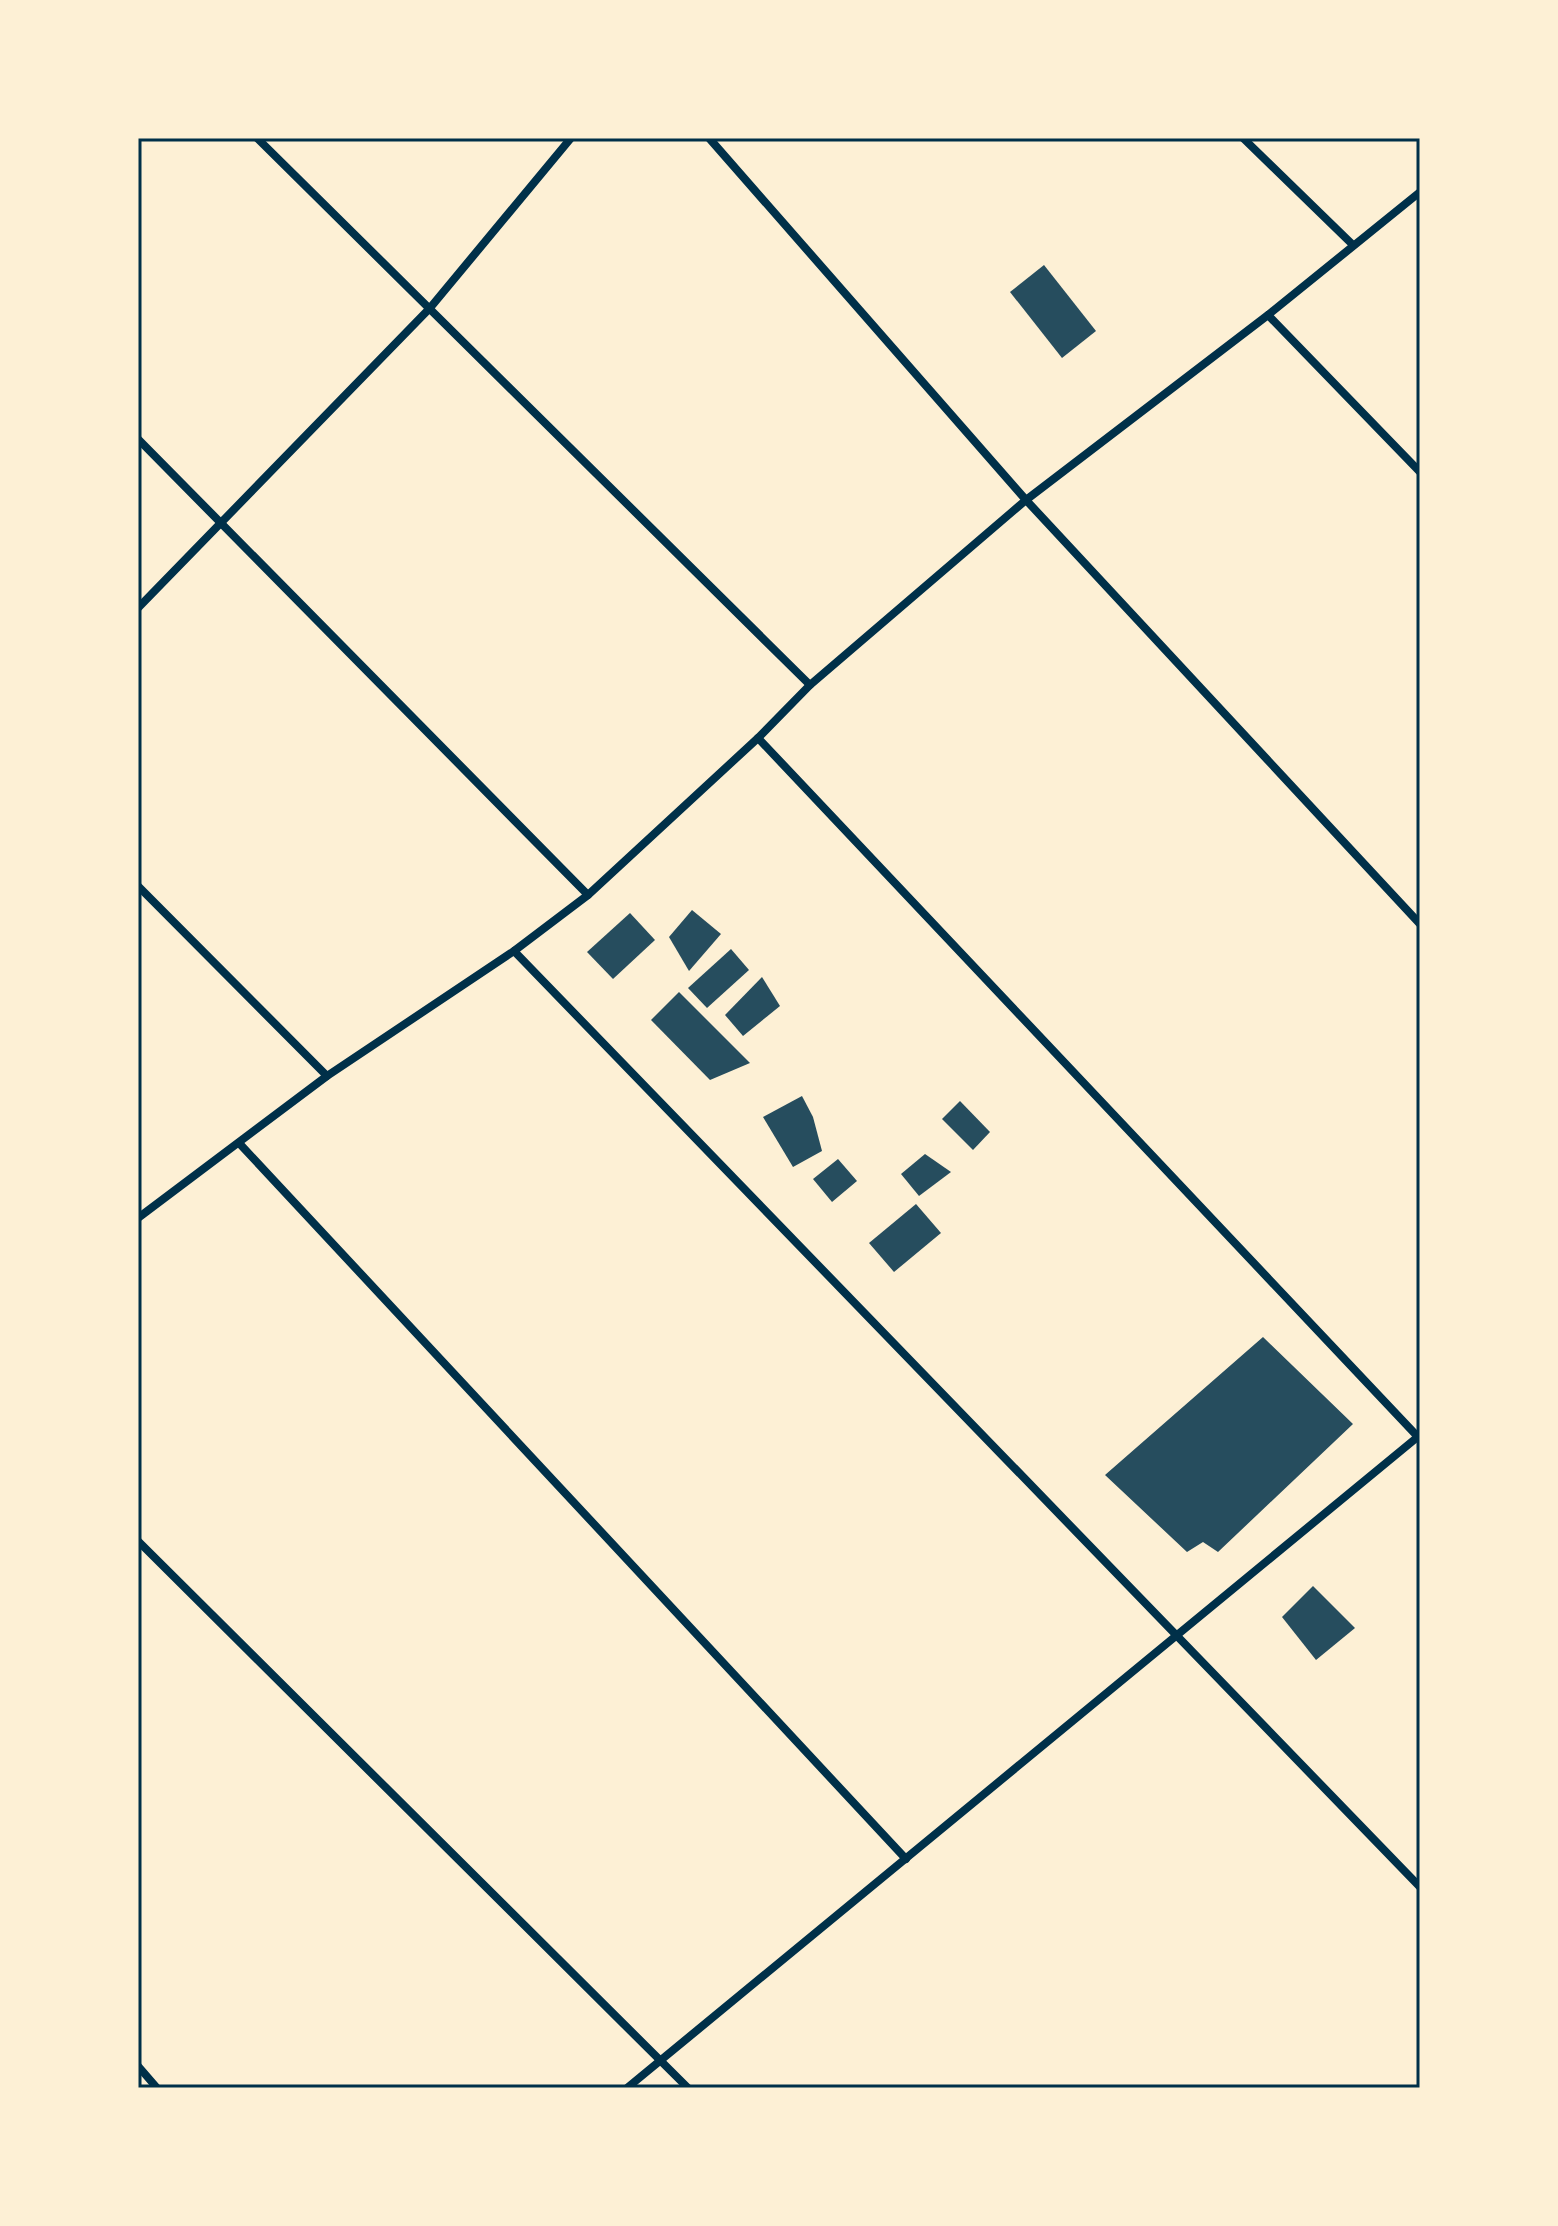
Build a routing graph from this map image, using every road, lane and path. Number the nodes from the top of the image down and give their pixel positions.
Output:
1 (257, 138) edge
2 (571, 138) edge
3 (709, 138) edge
4 (1243, 138) edge
5 (1420, 192) edge
6 (1353, 245) junction
7 (430, 308) junction
8 (1268, 315) junction
9 (138, 439) edge
10 (1420, 472) edge
11 (1026, 500) junction
12 (221, 522) junction
13 (138, 608) edge
14 (810, 685) junction
15 (758, 738) junction
16 (138, 886) edge
17 (588, 895) junction
18 (1420, 924) edge
19 (514, 951) junction
20 (327, 1076) junction
21 (239, 1143) junction
22 (138, 1218) edge
23 (1419, 1436) edge
24 (138, 1541) edge
25 (1177, 1636) junction
26 (906, 1859) junction
27 (1420, 1887) edge
28 (661, 2060) junction
29 (138, 2066) edge
30 (157, 2088) edge
31 (627, 2088) edge
32 (688, 2088) edge

1 - 7 street
2 - 7 street
3 - 11 street
4 - 6 street
5 - 6 street
6 - 8 street
7 - 12 street
7 - 14 street
8 - 10 street
8 - 11 street
9 - 12 street
11 - 14 street
11 - 18 street
12 - 13 street
12 - 17 street
14 - 15 street
15 - 17 street
15 - 23 street
16 - 20 street
17 - 19 street
19 - 20 street
19 - 25 street
20 - 21 street
21 - 22 street
21 - 26 street
23 - 25 street
24 - 28 street
25 - 26 street
25 - 27 street
26 - 28 street
28 - 31 street
28 - 32 street
29 - 30 street

